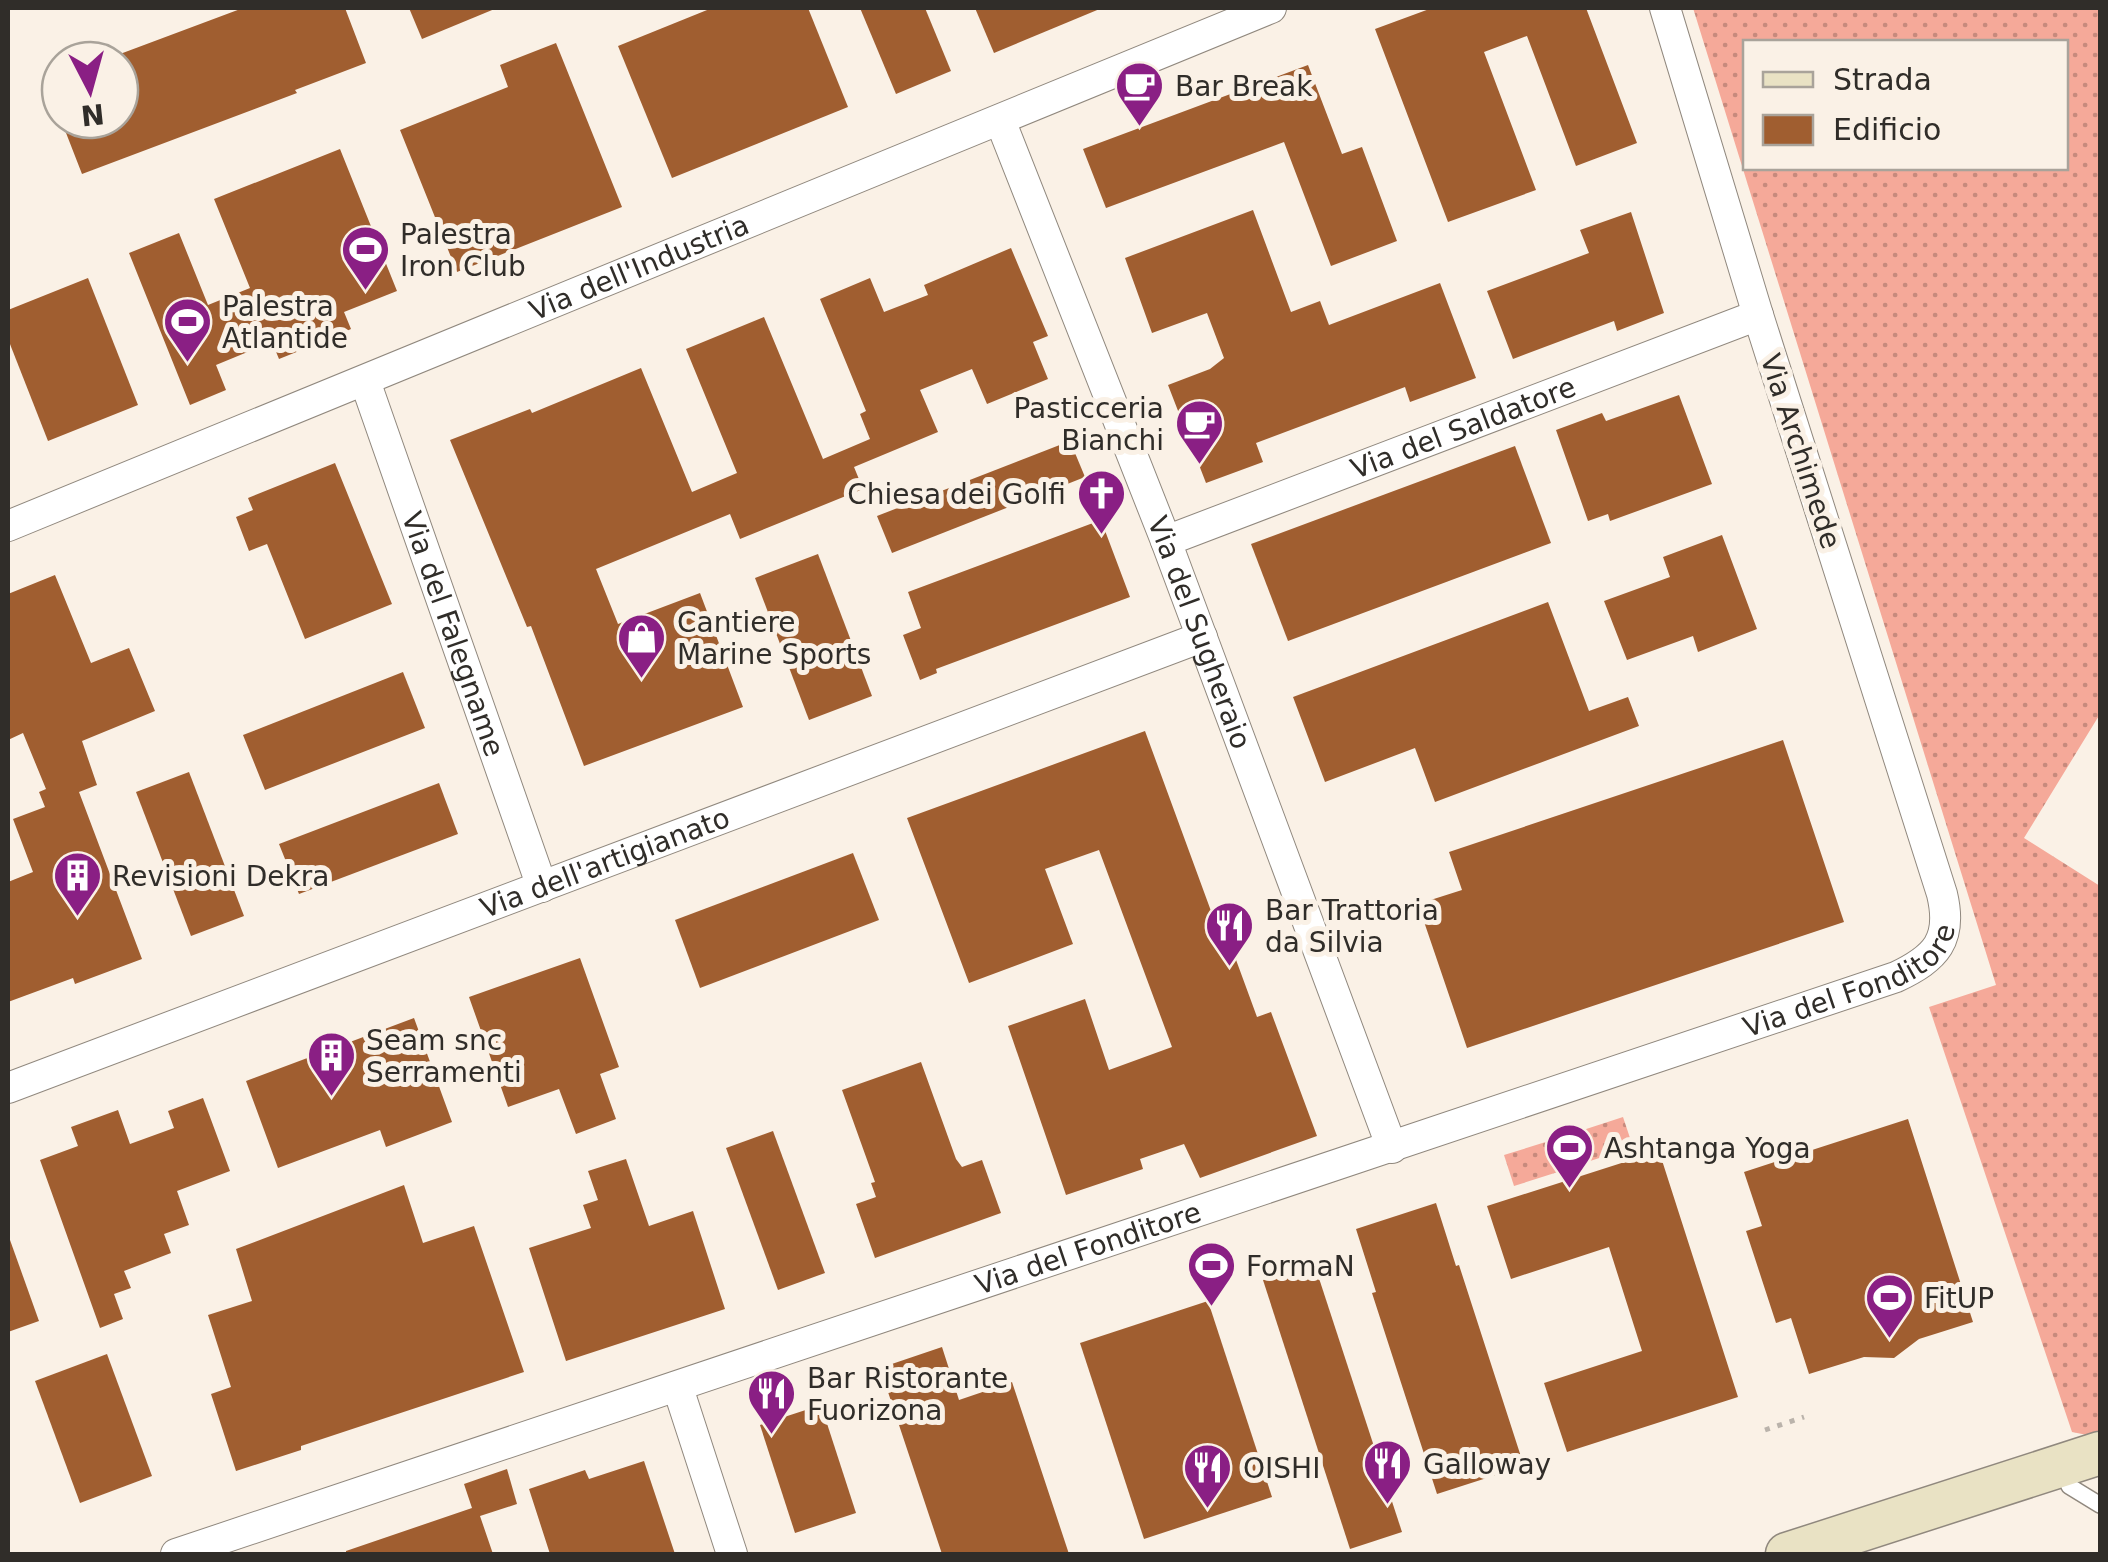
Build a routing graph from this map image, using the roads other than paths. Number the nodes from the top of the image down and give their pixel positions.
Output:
1 (1271, 8) edge
2 (1665, 8) edge
3 (1000, 120) junction
4 (1758, 316) junction
5 (366, 381) junction
6 (8, 526) edge
7 (1166, 541) junction
8 (1202, 637) junction
9 (542, 887) junction
10 (1942, 894) joint
11 (8, 1088) edge
12 (1392, 1148) junction
13 (678, 1388) junction
14 (2081, 1459) edge
15 (2100, 1505) edge
16 (176, 1554) edge
17 (732, 1554) edge
18 (1787, 1554) edge

1 - 3 street, Via dell'Industria
2 - 4 street, Via Archimede
3 - 5 street, Via dell'Industria
3 - 7 street, Via del Sugheraio
4 - 7 street, Via del Saldatore
4 - 10 street, Via Archimede
5 - 6 street, Via dell'Industria
5 - 9 street, Via del Falegname
7 - 8 street, Via del Sugheraio
8 - 9 street, Via dell'artigianato
8 - 12 street, Via del Sugheraio
9 - 11 street, Via dell'artigianato
10 - 12 street, Via del Fonditore
12 - 13 street, Via del Fonditore
13 - 16 street, Via del Fonditore
13 - 17 street
14 - 15 lane
14 - 18 main road

